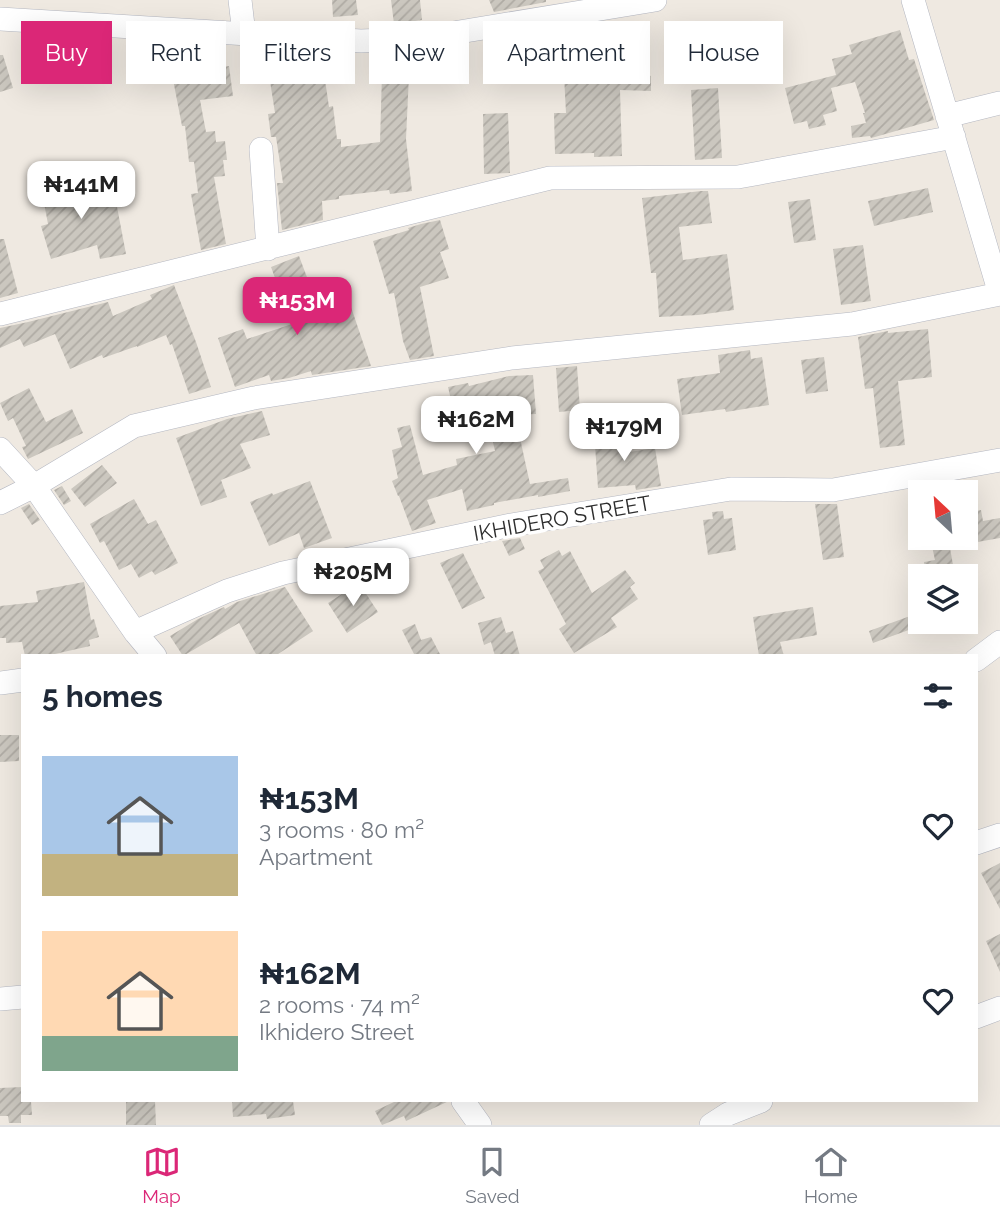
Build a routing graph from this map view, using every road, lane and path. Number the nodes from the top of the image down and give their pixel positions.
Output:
1 (240, 0) edge
2 (655, 0) edge
3 (914, 0) edge
4 (0, 19) edge
5 (242, 21) edge
6 (240, 34) edge
7 (355, 41) edge
8 (1000, 103) edge
9 (951, 127) junction
10 (261, 149) dead end
11 (268, 249) junction
12 (1000, 294) edge
13 (0, 314) edge
14 (0, 449) edge
15 (1000, 460) edge
16 (34, 486) junction
17 (0, 503) edge
18 (135, 632) junction
19 (1000, 642) edge
20 (146, 654) edge
21 (978, 658) edge
22 (21, 680) edge
23 (0, 683) edge
24 (1000, 835) edge
25 (978, 842) edge
26 (21, 997) edge
27 (0, 999) edge
28 (1000, 1008) edge
29 (978, 1016) edge
30 (464, 1102) edge
31 (758, 1102) edge
32 (480, 1125) edge
33 (711, 1125) edge

1 - 5 street
2 - 7 street
3 - 9 street
4 - 6 street
8 - 9 street
9 - 11 street
9 - 12 street
10 - 11 street
11 - 13 street
12 - 16 street
14 - 16 street
15 - 18 street, IKHIDERO STREET
16 - 17 street
16 - 18 street
18 - 20 street
19 - 21 street
22 - 23 street
24 - 25 street
26 - 27 street
28 - 29 street
30 - 32 street
31 - 33 street

